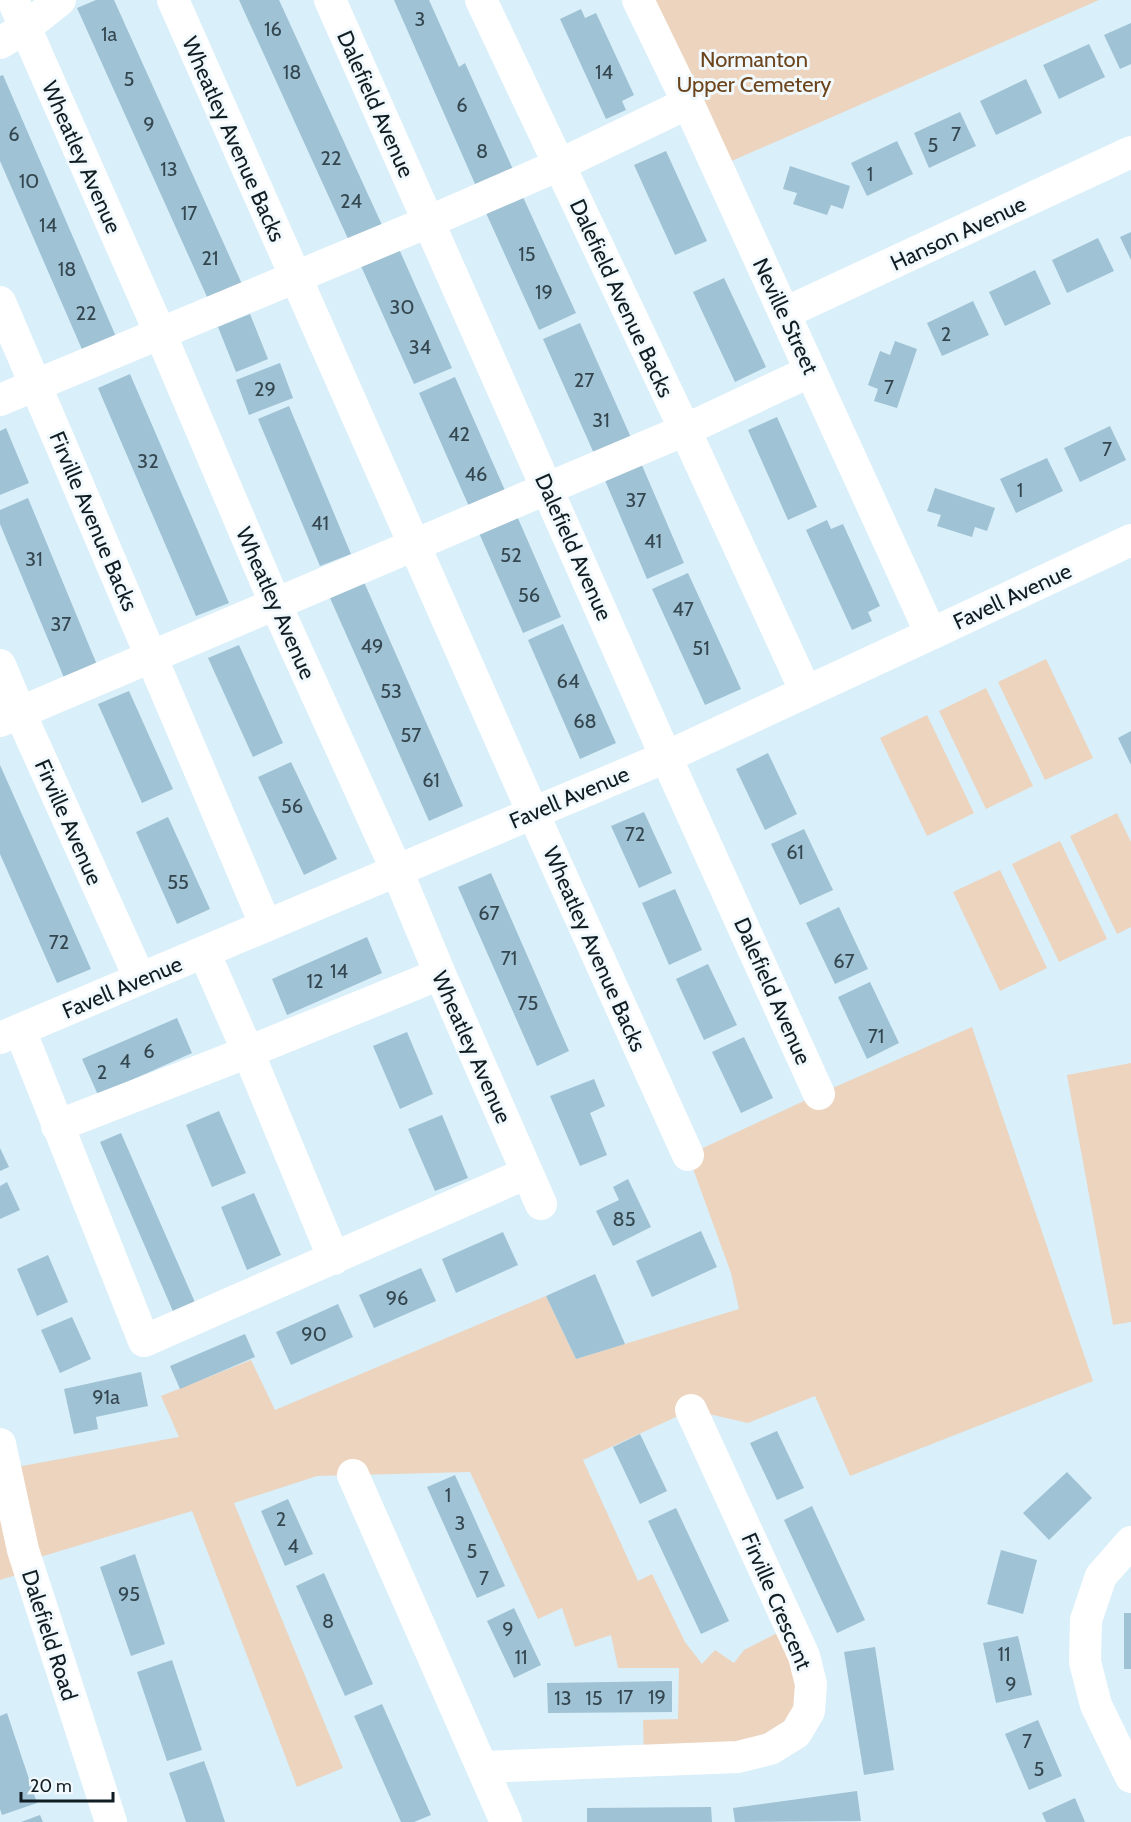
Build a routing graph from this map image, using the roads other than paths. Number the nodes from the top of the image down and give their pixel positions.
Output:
1 (60, 0) edge
2 (173, 0) edge
3 (330, 0) edge
4 (481, 0) edge
5 (638, 0) edge
6 (13, 24) edge
7 (688, 103) junction
8 (1131, 152) edge
9 (559, 165) junction
10 (428, 222) junction
11 (295, 278) junction
12 (0, 302) edge
13 (785, 313) junction
14 (160, 333) junction
15 (811, 371) junction
16 (36, 385) junction
17 (0, 400) edge
18 (685, 430) junction
19 (547, 488) junction
20 (1131, 540) edge
21 (414, 545) junction
22 (275, 603) junction
23 (931, 634) junction
24 (152, 657) junction
25 (0, 665) edge
26 (806, 692) junction
27 (10, 717) edge
28 (666, 757) junction
29 (533, 813) junction
30 (397, 870) junction
31 (266, 926) junction
32 (204, 952) junction
33 (440, 974) junction
34 (140, 979) junction
35 (10, 1034) edge
36 (248, 1052) junction
37 (819, 1094) dead end
38 (57, 1126) junction
39 (688, 1155) dead end
40 (527, 1173) junction
41 (541, 1204) dead end
42 (334, 1259) junction
43 (691, 1410) dead end
44 (0, 1444) edge
45 (353, 1475) dead end
46 (1131, 1542) edge
47 (11, 1554) edge
48 (482, 1767) junction
49 (1131, 1777) edge
50 (111, 1822) edge
51 (506, 1822) edge

1 - 6 street
2 - 11 street, Wheatley Avenue Backs
3 - 10 street, Dalefield Avenue
4 - 9 street, Dalefield Avenue Backs
5 - 7 street, Neville Street
6 - 14 street, Wheatley Avenue
7 - 9 street
7 - 13 street, Neville Street
8 - 13 street, Hanson Avenue
9 - 10 street
9 - 18 street, Dalefield Avenue Backs
10 - 11 street
10 - 19 street, Dalefield Avenue
11 - 14 street
11 - 21 street, Wheatley Avenue Backs
12 - 16 street, Firville Avenue Backs
13 - 15 street, Neville Street
14 - 16 street
14 - 22 street, Wheatley Avenue
15 - 18 street
15 - 23 street, Neville Street
16 - 17 street
16 - 24 street, Firville Avenue Backs
18 - 19 street
18 - 26 street, Dalefield Avenue Backs
19 - 21 street
19 - 28 street, Dalefield Avenue
20 - 23 street, Favell Avenue
21 - 22 street
21 - 29 street, Wheatley Avenue Backs
22 - 24 street
22 - 30 street, Wheatley Avenue
23 - 26 street, Favell Avenue
24 - 27 street
24 - 31 street, Firville Avenue Backs
25 - 27 street, Firville Avenue
26 - 28 street, Favell Avenue
27 - 34 street, Firville Avenue
28 - 29 street, Favell Avenue
28 - 37 street, Dalefield Avenue
29 - 30 street, Favell Avenue
29 - 39 street, Wheatley Avenue Backs
30 - 31 street, Favell Avenue
30 - 33 street, Wheatley Avenue
31 - 32 street, Favell Avenue
32 - 34 street, Favell Avenue
32 - 36 street
33 - 36 street
33 - 40 street, Wheatley Avenue
34 - 35 street, Favell Avenue
35 - 38 street
36 - 38 street
36 - 42 street
38 - 42 street
40 - 41 street, Wheatley Avenue
40 - 42 street
43 - 48 street, Firville Crescent
44 - 47 street, Dalefield Road
45 - 48 street
46 - 49 street
47 - 50 street, Dalefield Road
48 - 51 street

